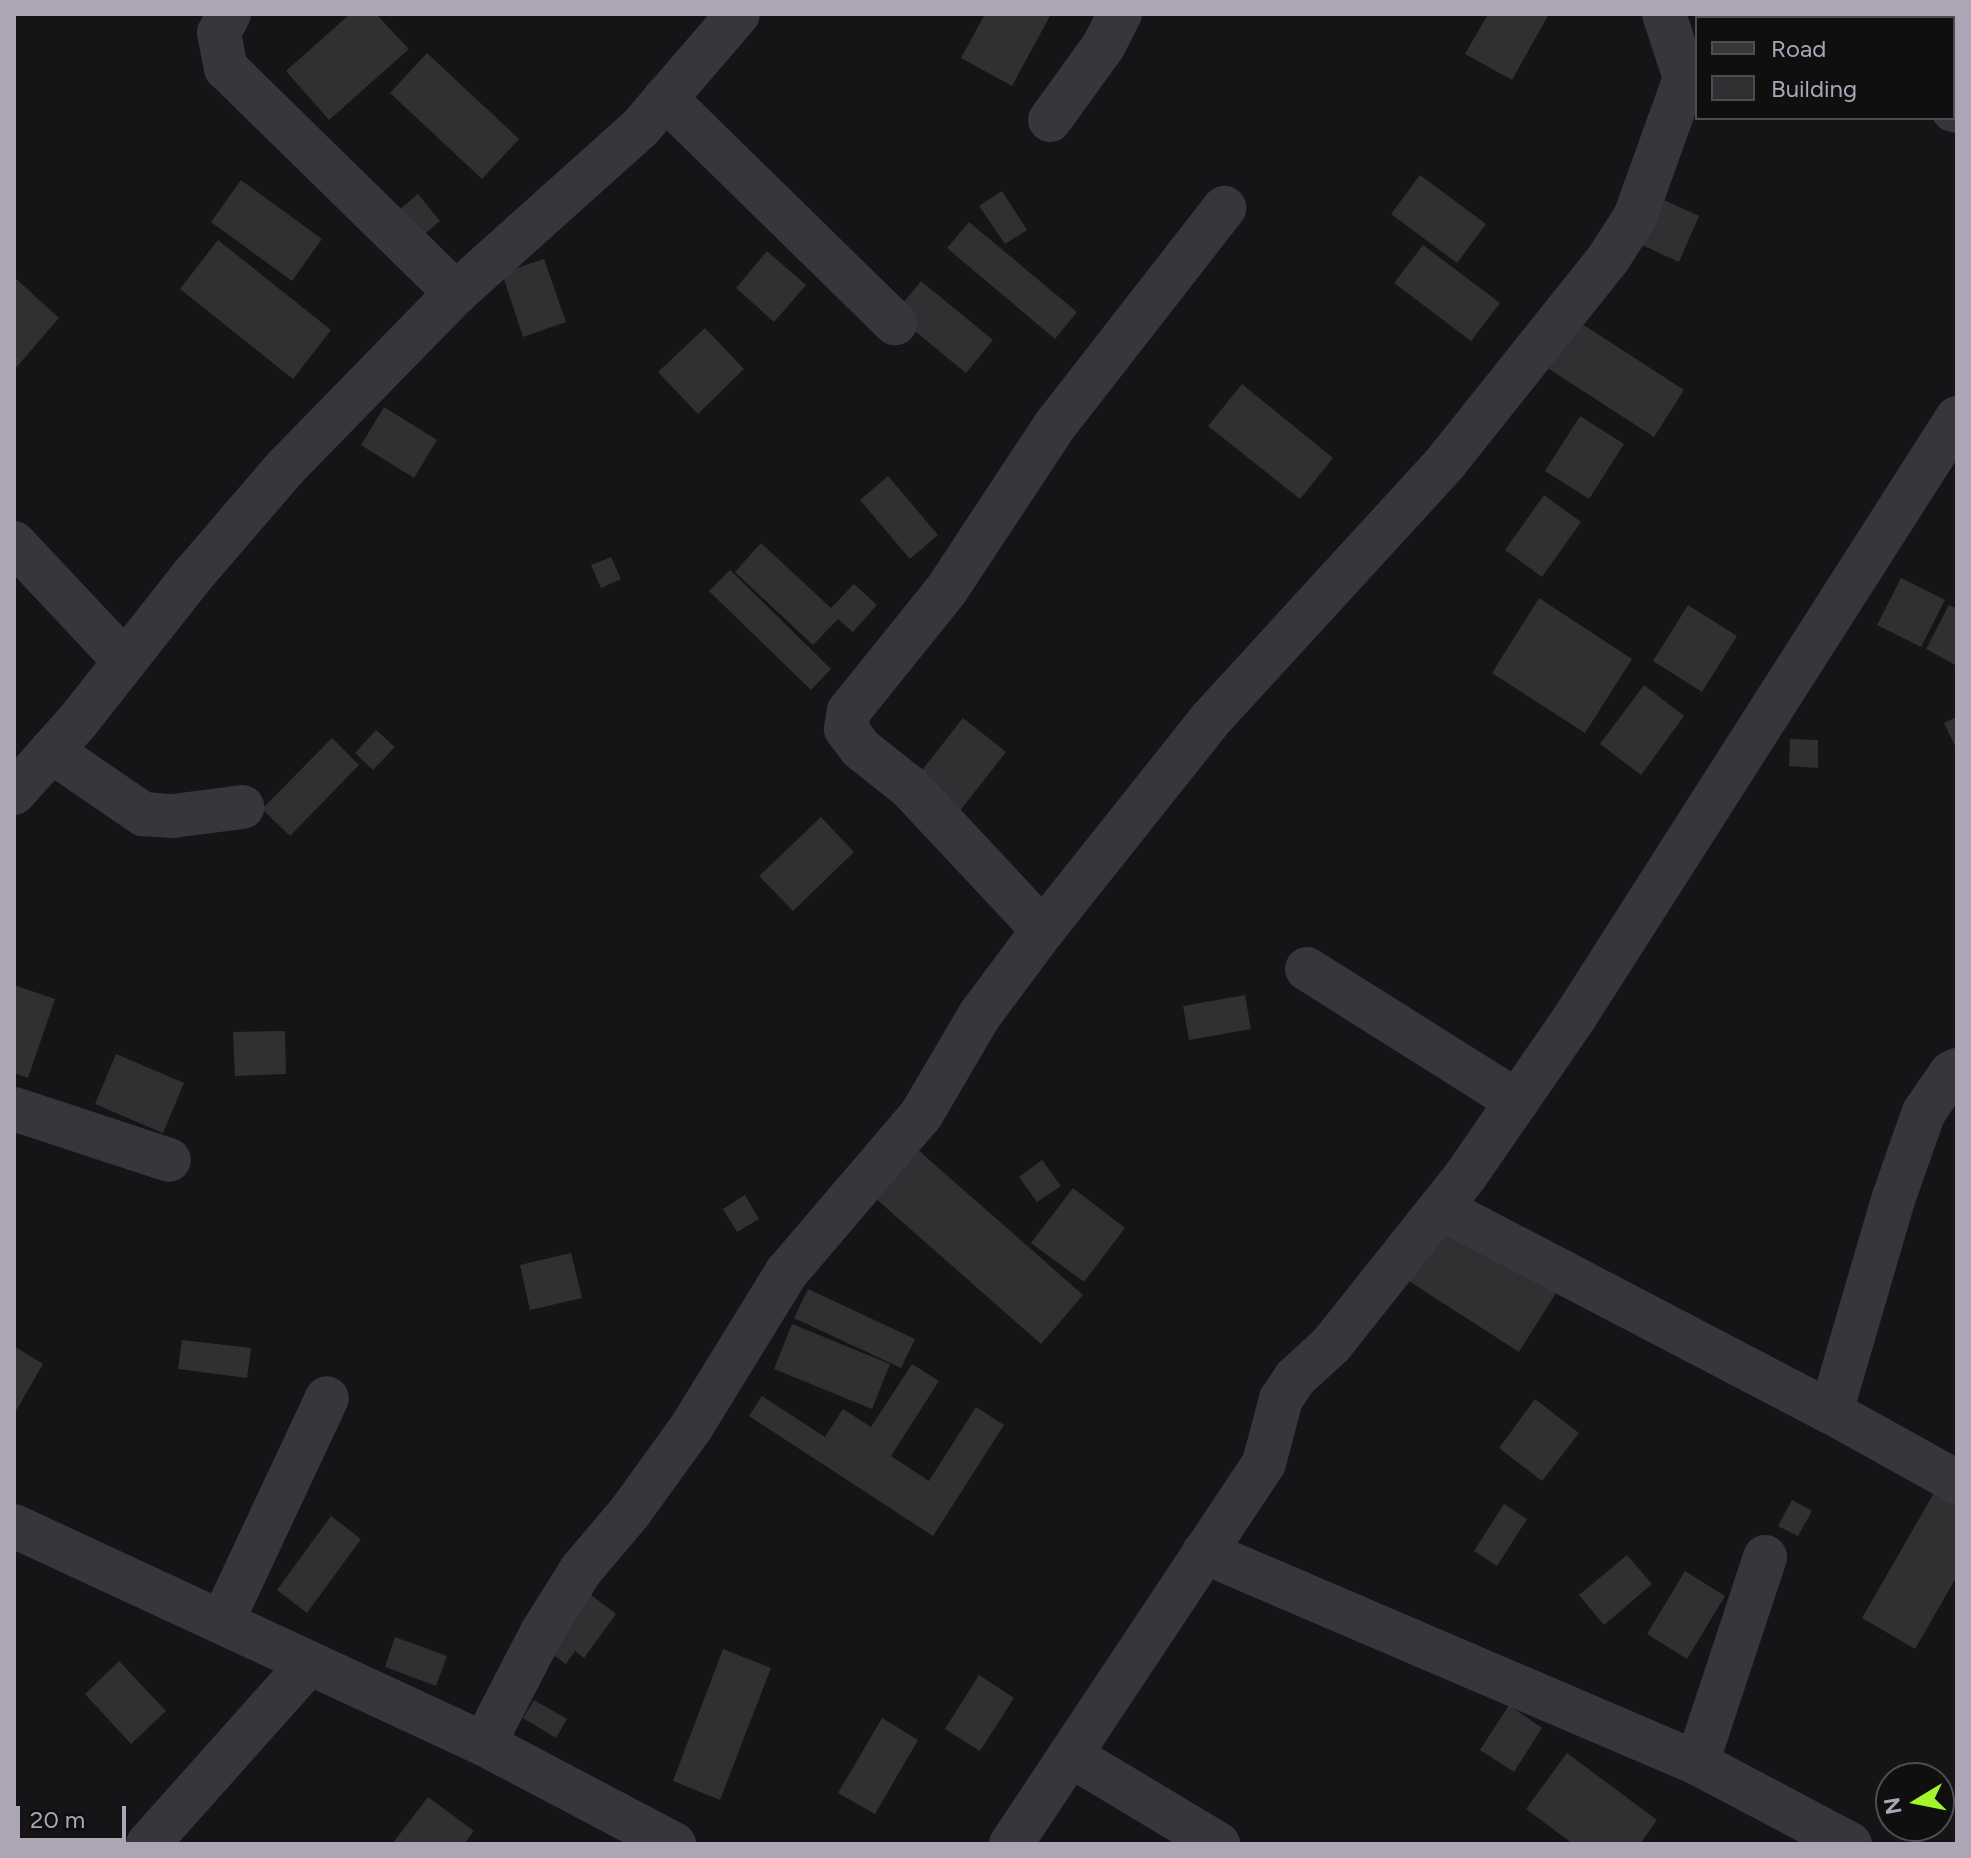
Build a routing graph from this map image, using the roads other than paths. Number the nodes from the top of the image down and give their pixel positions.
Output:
1 (229, 14) edge
2 (738, 14) edge
3 (1120, 14) edge
4 (1664, 14) edge
5 (1691, 76) edge
6 (665, 98) junction
7 (1050, 120) dead end
8 (1224, 208) dead end
9 (456, 293) junction
10 (895, 323) dead end
11 (1957, 418) edge
12 (14, 543) edge
13 (125, 661) junction
14 (51, 751) junction
15 (14, 793) edge
16 (242, 807) dead end
17 (1043, 930) junction
18 (1307, 969) dead end
19 (1957, 1070) edge
20 (1517, 1101) junction
21 (14, 1109) edge
22 (169, 1160) dead end
23 (1440, 1208) junction
24 (327, 1398) dead end
25 (1831, 1412) junction
26 (1957, 1482) edge
27 (14, 1526) edge
28 (1204, 1552) junction
29 (1765, 1557) dead end
30 (222, 1622) junction
31 (309, 1663) junction
32 (484, 1744) junction
33 (1070, 1755) junction
34 (1697, 1763) junction
35 (148, 1844) edge
36 (674, 1844) edge
37 (1011, 1844) edge
38 (1218, 1844) edge
39 (1850, 1844) edge

1 - 9 street
2 - 6 street
3 - 7 street
4 - 5 street
5 - 17 street
6 - 9 street
6 - 10 street
8 - 17 street
9 - 13 street
11 - 20 street
12 - 13 street
13 - 14 street
14 - 15 street
14 - 16 street
17 - 32 street
18 - 20 street
19 - 25 street
20 - 23 street
21 - 22 street
23 - 25 street
23 - 28 street
24 - 30 street
25 - 26 street
27 - 30 street
28 - 33 street
28 - 34 street
29 - 34 street
30 - 31 street
31 - 32 street
31 - 35 street
32 - 36 street
33 - 37 street
33 - 38 street
34 - 39 street

